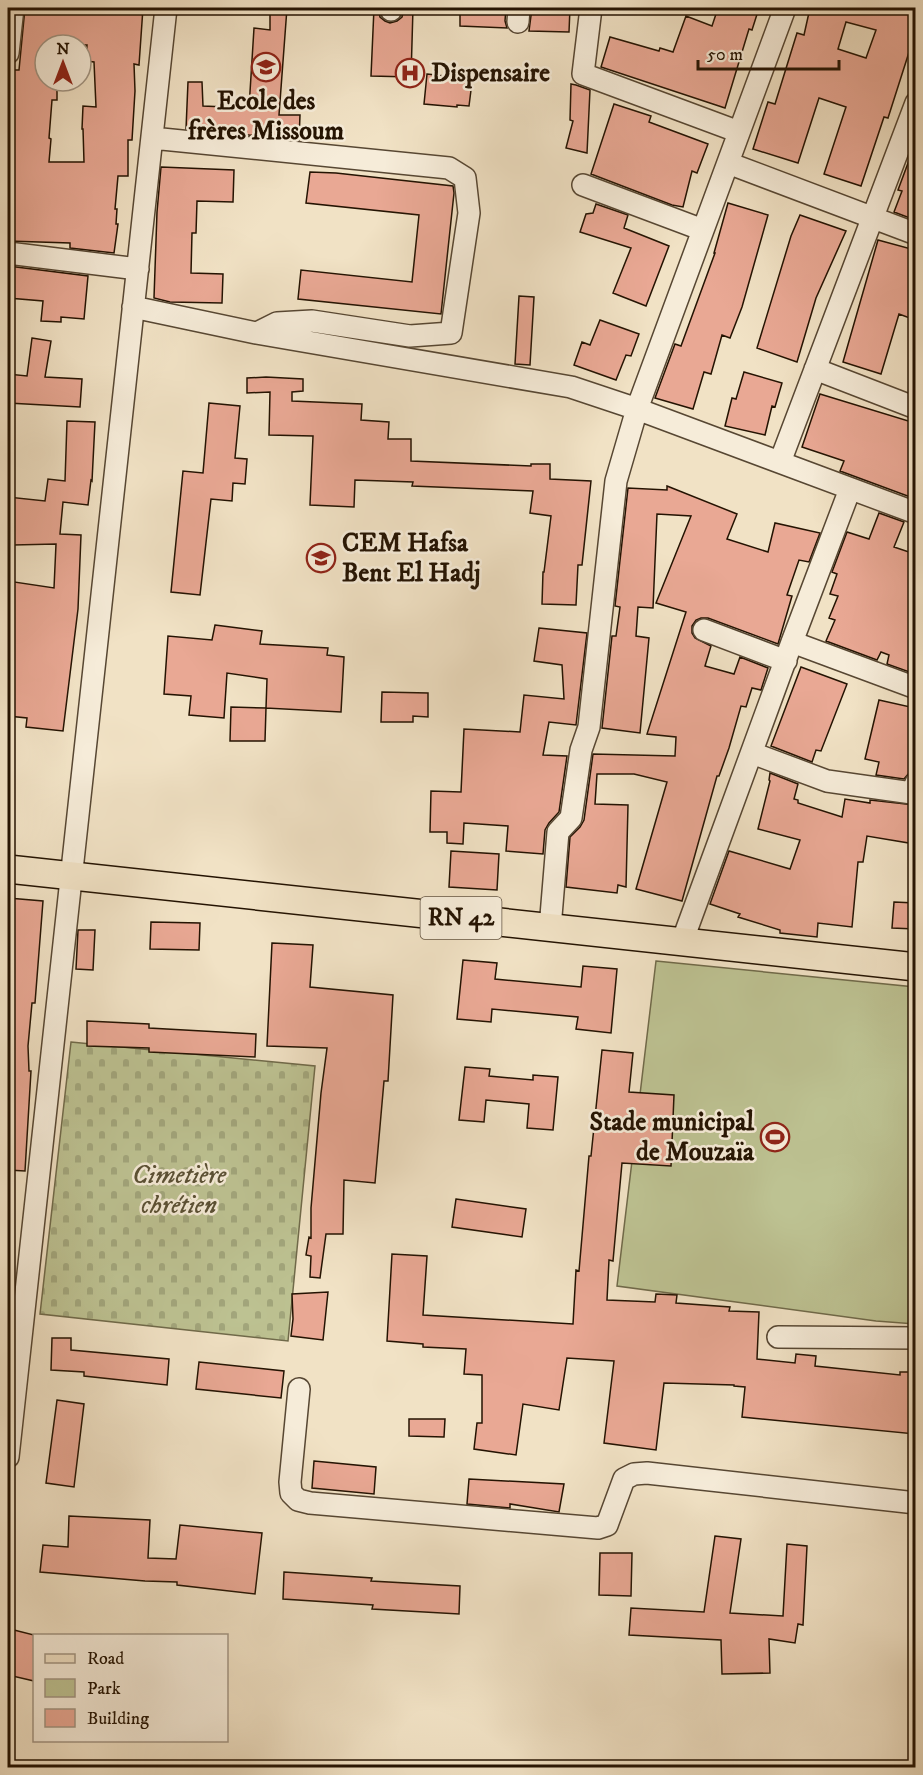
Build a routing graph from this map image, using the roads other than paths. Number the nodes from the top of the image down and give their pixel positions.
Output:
1 (13, 8) edge
2 (166, 8) edge
3 (591, 8) edge
4 (785, 8) edge
5 (8, 53) edge
6 (915, 103) edge
7 (739, 132) junction
8 (152, 138) junction
9 (728, 163) junction
10 (583, 185) dead end
11 (872, 217) junction
12 (703, 230) junction
13 (915, 234) edge
14 (8, 253) edge
15 (138, 269) junction
16 (134, 307) junction
17 (256, 333) junction
18 (815, 369) junction
19 (915, 408) edge
20 (637, 409) junction
21 (780, 462) junction
22 (850, 489) junction
23 (915, 513) edge
24 (704, 630) dead end
25 (789, 652) junction
26 (915, 688) edge
27 (752, 753) junction
28 (915, 783) edge
29 (8, 869) edge
30 (71, 876) junction
31 (550, 928) junction
32 (682, 942) junction
33 (915, 967) edge
34 (778, 1337) dead end
35 (915, 1338) edge
36 (299, 1389) dead end
37 (8, 1457) edge
38 (915, 1503) edge

1 - 5 street
2 - 8 street
3 - 7 street
4 - 7 street
6 - 11 street
7 - 9 street
8 - 15 street
8 - 17 street
9 - 11 street
9 - 12 street
10 - 12 street
11 - 13 street
11 - 18 street
12 - 20 street
14 - 15 street
15 - 16 street
16 - 17 street
16 - 30 street
17 - 20 street
18 - 19 street
18 - 21 street
20 - 21 street
20 - 31 street
21 - 22 street
22 - 23 street
22 - 25 street
24 - 25 street
25 - 26 street
25 - 27 street
27 - 28 street
27 - 32 street
29 - 30 main road, RN 42
30 - 31 main road, RN 42
30 - 37 street
31 - 32 main road, RN 42
32 - 33 main road, RN 42
34 - 35 street
36 - 38 street

